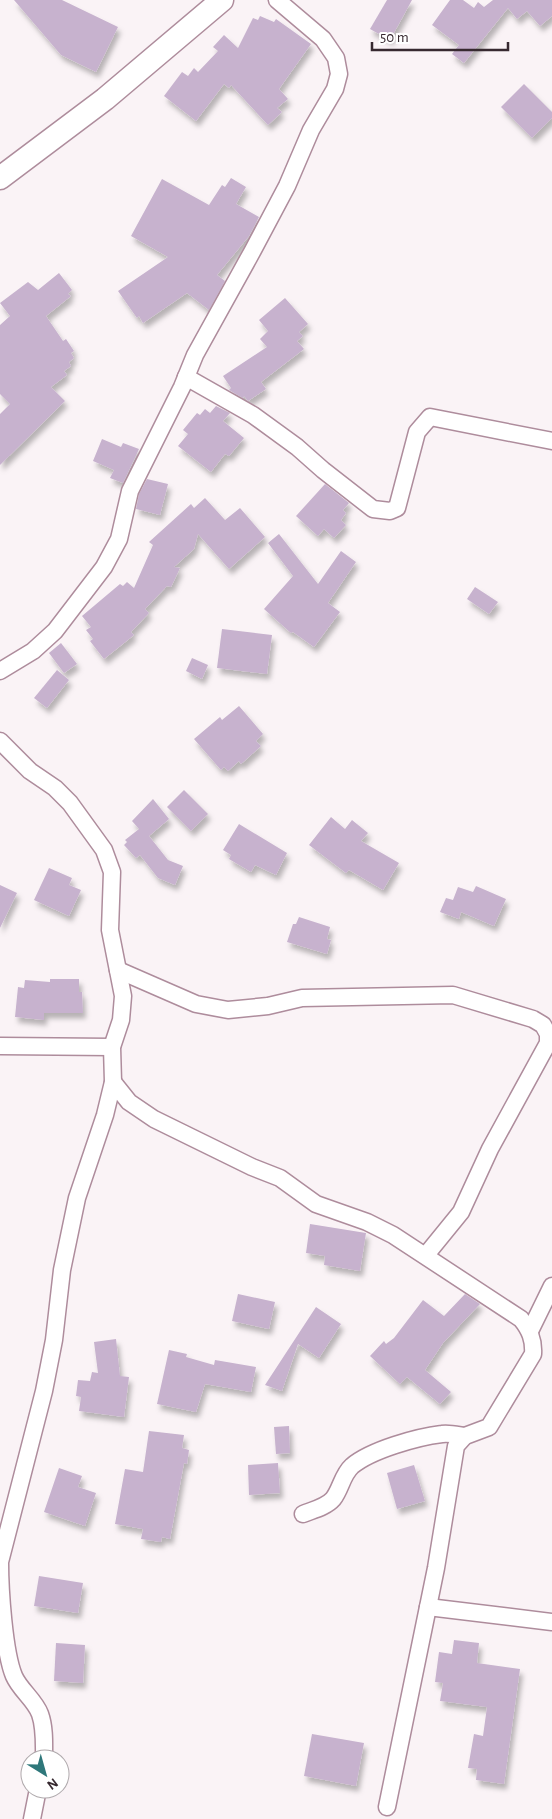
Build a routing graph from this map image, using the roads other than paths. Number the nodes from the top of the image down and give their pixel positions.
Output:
1 (222, 0) edge
2 (277, 0) edge
3 (0, 178) edge
4 (186, 377) junction
5 (552, 441) edge
6 (0, 671) edge
7 (0, 741) edge
8 (118, 970) junction
9 (0, 1046) edge
10 (112, 1046) junction
11 (113, 1082) junction
12 (426, 1255) junction
13 (552, 1286) edge
14 (530, 1331) junction
15 (465, 1436) junction
16 (303, 1514) dead end
17 (4, 1529) edge
18 (428, 1607) junction
19 (552, 1622) edge
20 (7, 1674) edge
21 (44, 1749) edge
22 (36, 1799) edge
23 (387, 1808) dead end
24 (32, 1819) edge

1 - 3 main road
2 - 4 street
4 - 5 street
4 - 6 street
7 - 8 street
8 - 10 street
8 - 12 street
9 - 10 street
10 - 11 street
11 - 12 street
11 - 17 street
12 - 14 street
13 - 14 street
14 - 15 street
15 - 16 street
15 - 18 street
17 - 20 street
18 - 19 street
18 - 23 street
20 - 21 street
22 - 24 street

